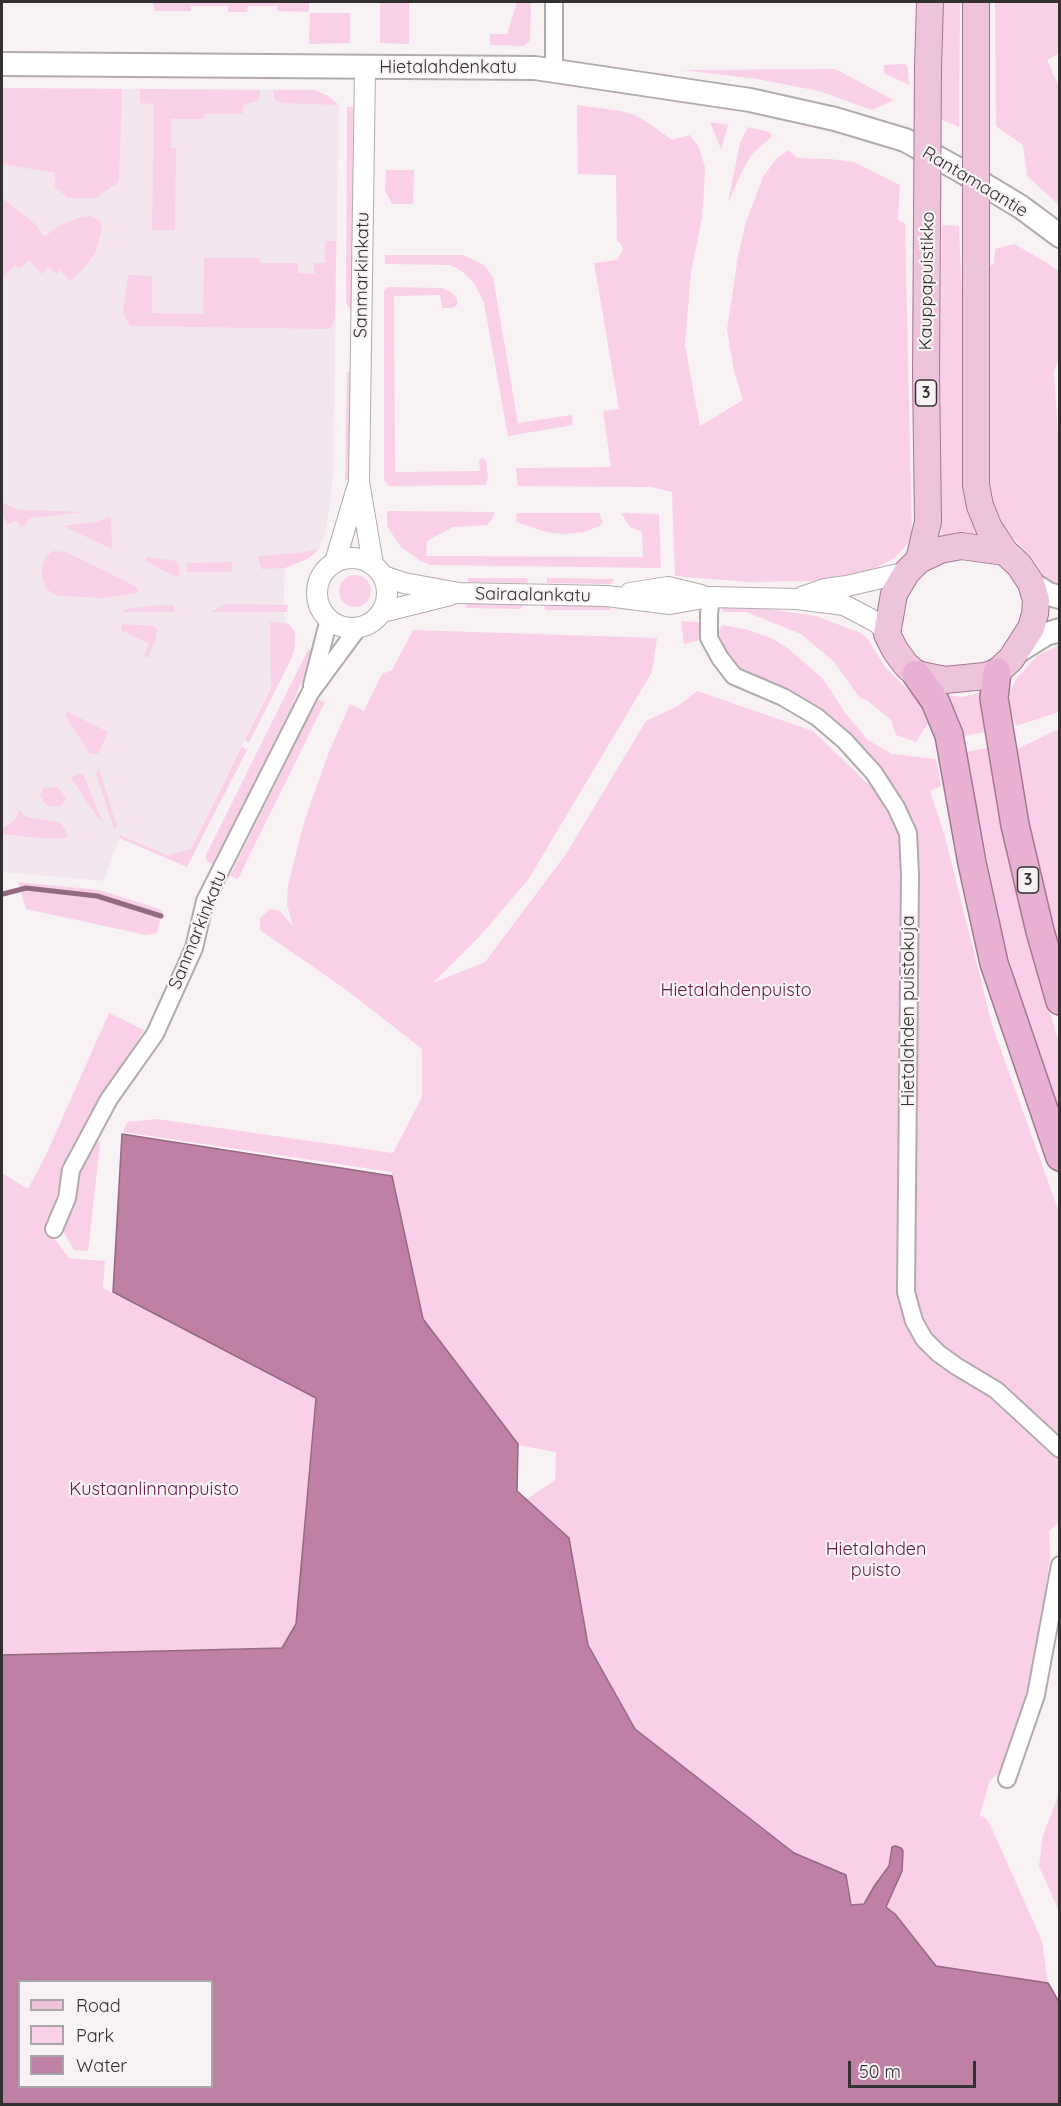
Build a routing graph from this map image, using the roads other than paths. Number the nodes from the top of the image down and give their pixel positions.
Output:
1 (554, 2) edge
2 (930, 2) edge
3 (976, 2) edge
4 (2, 64) edge
5 (365, 68) junction
6 (554, 70) junction
7 (888, 134) joint
8 (1059, 236) edge
9 (359, 482) junction
10 (1005, 552) junction
11 (335, 562) junction
12 (913, 566) junction
13 (378, 570) junction
14 (1031, 583) junction
15 (459, 593) junction
16 (710, 597) junction
17 (1059, 597) edge
18 (797, 598) junction
19 (382, 612) junction
20 (329, 619) junction
21 (358, 628) junction
22 (1059, 630) edge
23 (887, 633) junction
24 (916, 674) junction
25 (1002, 675) junction
26 (310, 693) junction
27 (1059, 1001) edge
28 (1059, 1157) edge
29 (54, 1229) dead end
30 (1059, 1449) edge
31 (1059, 1565) edge
32 (1007, 1779) dead end

1 - 6 street
2 - 12 main road, Kauppapuistikko / 3, bridge
3 - 10 main road, bridge
4 - 5 main road, Hietalahdenkatu
5 - 6 main road, Hietalahdenkatu
5 - 9 street, Sanmarkinkatu
6 - 7 main road, Hietalahdenkatu
7 - 8 main road, Rantamaantie
9 - 11 street, Sanmarkinkatu
9 - 13 street, Sanmarkinkatu
10 - 12 main road
10 - 14 main road
11 - 13 street
11 - 20 street
12 - 18 street, Sairaalankatu
12 - 23 main road, 3
13 - 15 street, Sairaalankatu
13 - 19 street
14 - 17 main road
14 - 25 main road
15 - 16 street, Sairaalankatu
15 - 19 street, Sairaalankatu
16 - 18 street, Sairaalankatu
16 - 30 street, Hietalahden puistokuja
18 - 23 street, Sairaalankatu
19 - 21 street
20 - 21 street
20 - 26 street, Sanmarkinkatu
21 - 26 street, Sanmarkinkatu
22 - 25 main road
23 - 24 main road
24 - 25 main road
24 - 28 highway
25 - 27 highway, 3
26 - 29 street, Sanmarkinkatu
31 - 32 street

